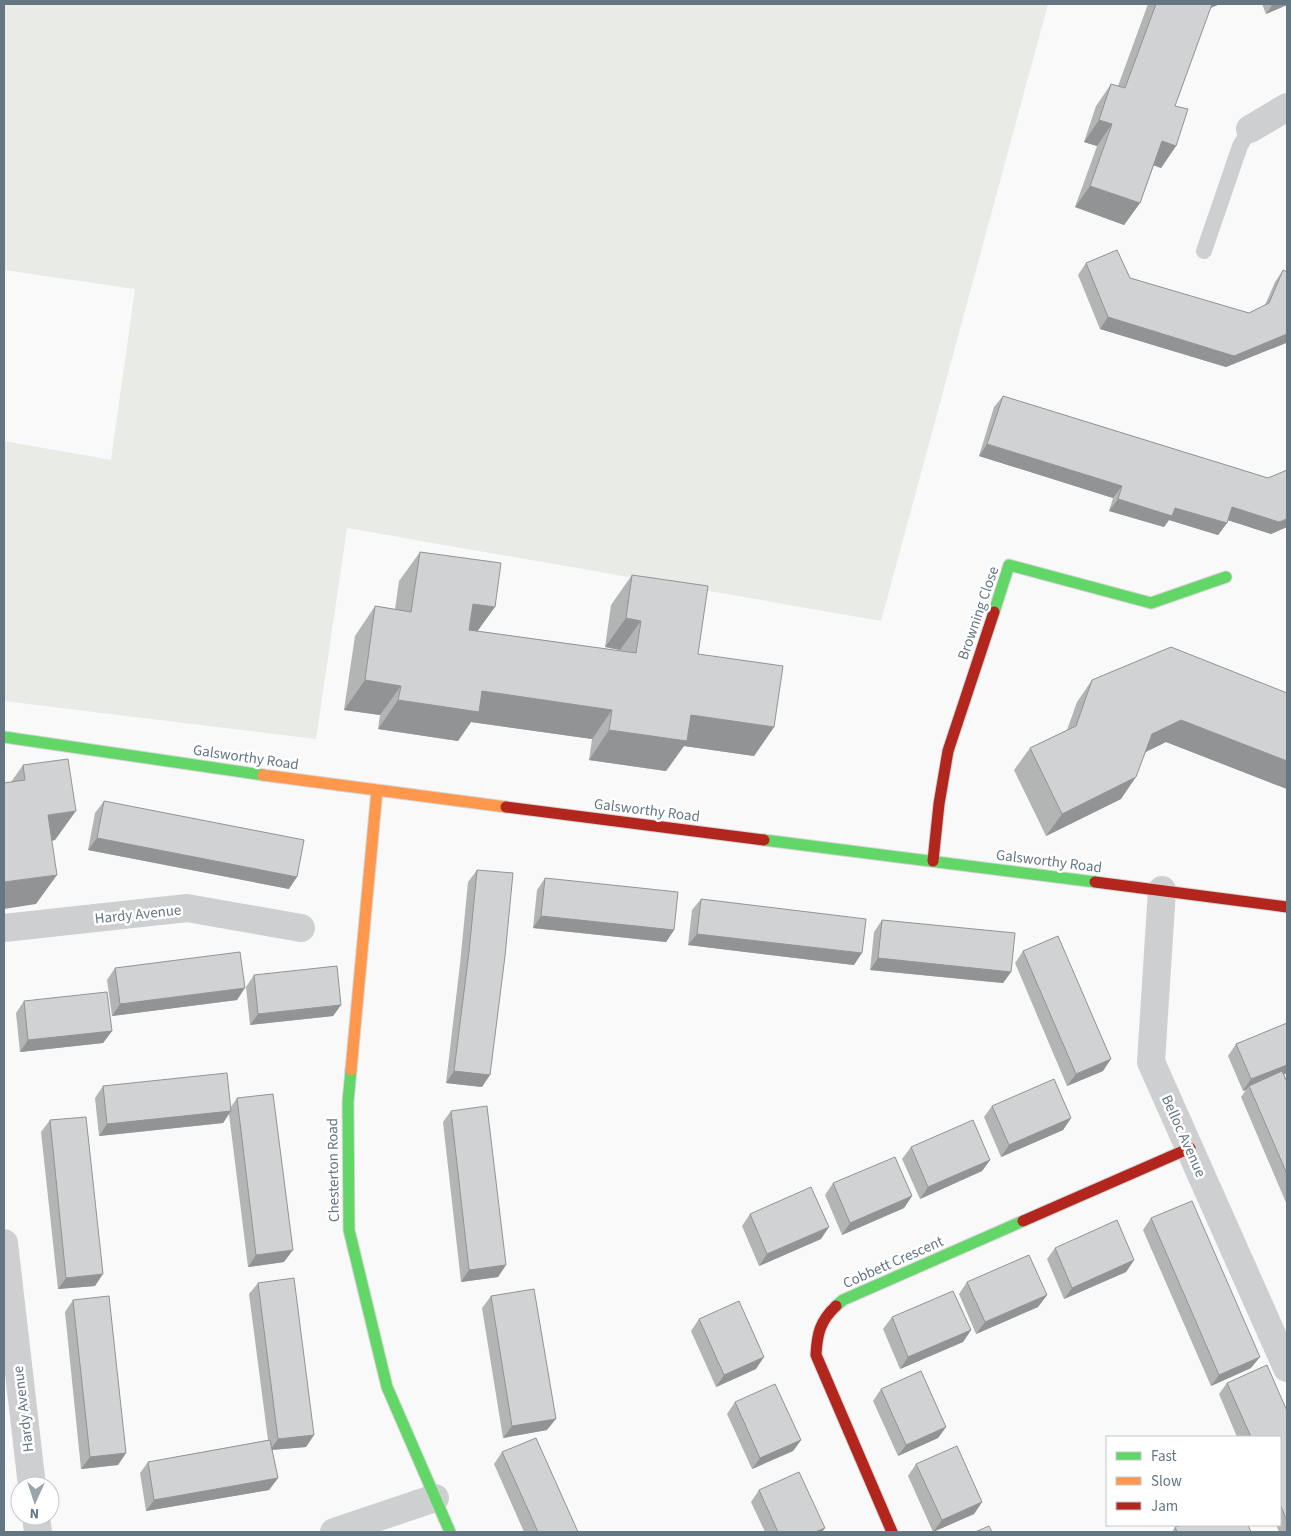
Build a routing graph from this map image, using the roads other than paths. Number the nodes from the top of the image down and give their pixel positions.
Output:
1 (1287, 106) edge
2 (1250, 129) joint
3 (1204, 251) dead end
4 (1226, 576) dead end
5 (4, 737) edge
6 (377, 790) junction
7 (933, 861) junction
8 (1162, 890) junction
9 (1287, 906) edge
10 (4, 928) edge
11 (300, 928) dead end
12 (1190, 1148) junction
13 (4, 1243) edge
14 (1287, 1368) edge
15 (31, 1476) edge
16 (435, 1498) junction
17 (334, 1532) edge
18 (450, 1532) edge
19 (892, 1532) edge

1 - 2 street
2 - 3 lane
4 - 7 street, Browning Close
5 - 6 street, Galsworthy Road
6 - 7 street, Galsworthy Road
6 - 16 street, Chesterton Road
7 - 8 street, Galsworthy Road
8 - 9 street, Galsworthy Road
8 - 12 street, Belloc Avenue
10 - 11 street, Hardy Avenue
12 - 14 street, Belloc Avenue
12 - 19 street, Cobbett Crescent
13 - 15 street, Hardy Avenue
16 - 17 street
16 - 18 street, Chesterton Road

